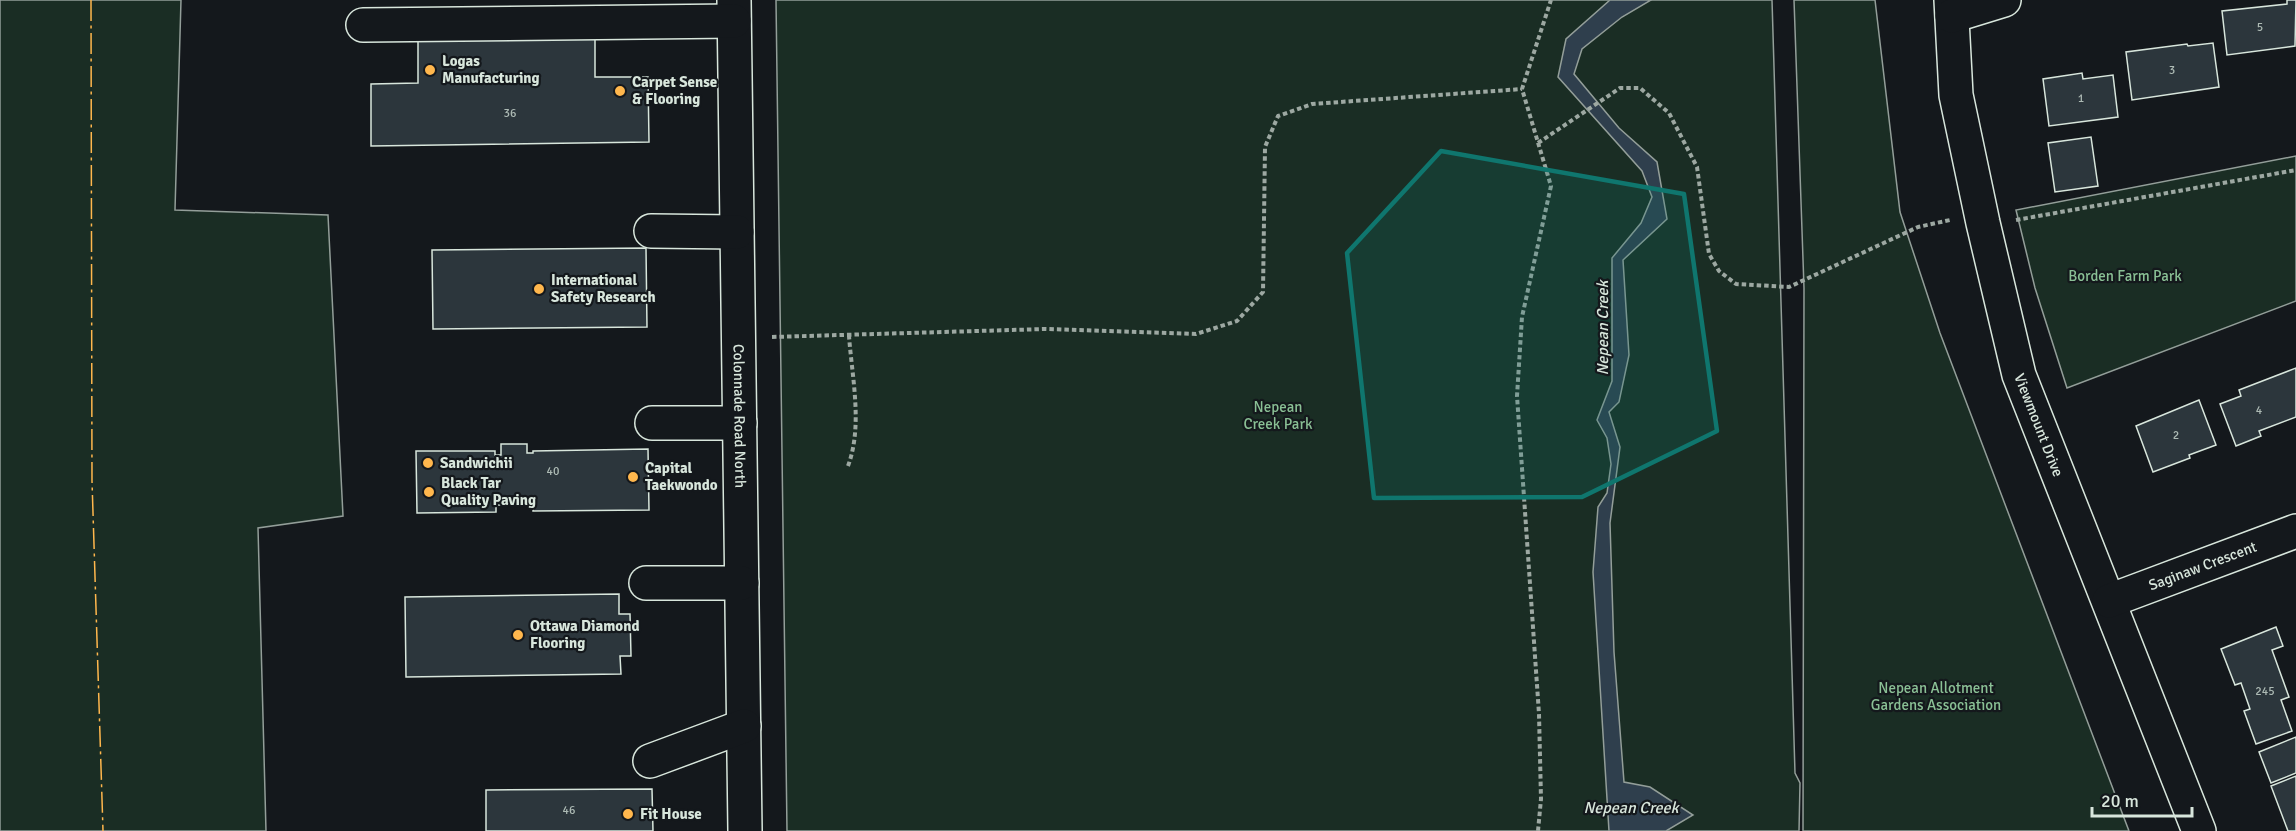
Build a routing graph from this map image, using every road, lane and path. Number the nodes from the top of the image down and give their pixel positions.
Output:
1 (1551, 0) edge
2 (2004, 0) edge
3 (1952, 8) edge
4 (734, 11) edge
5 (363, 25) dead end
6 (1522, 89) junction
7 (1538, 142) junction
8 (2296, 170) edge
9 (1981, 213) junction
10 (2035, 218) dead end
11 (651, 231) dead end
12 (736, 232) junction
13 (849, 336) junction
14 (738, 338) junction
15 (652, 423) dead end
16 (740, 423) junction
17 (848, 466) dead end
18 (2296, 531) edge
19 (646, 583) dead end
20 (742, 583) junction
21 (2109, 601) junction
22 (744, 726) junction
23 (650, 761) dead end
24 (745, 831) edge
25 (1538, 831) edge
26 (2199, 831) edge

1 - 6 path
2 - 3 street
3 - 9 street, Viewmount Drive
4 - 5 street
4 - 12 street, Colonnade Road North
6 - 7 path
6 - 13 path
7 - 9 path
7 - 25 path
8 - 10 path
9 - 21 street, Viewmount Drive
11 - 12 street
12 - 14 street, Colonnade Road North
13 - 14 path
13 - 17 path
14 - 16 street, Colonnade Road North
15 - 16 street
16 - 20 street, Colonnade Road North
18 - 21 street, Saginaw Crescent
19 - 20 street
20 - 22 street, Colonnade Road North
21 - 26 street, Viewmount Drive
22 - 23 street
22 - 24 street, Colonnade Road North

